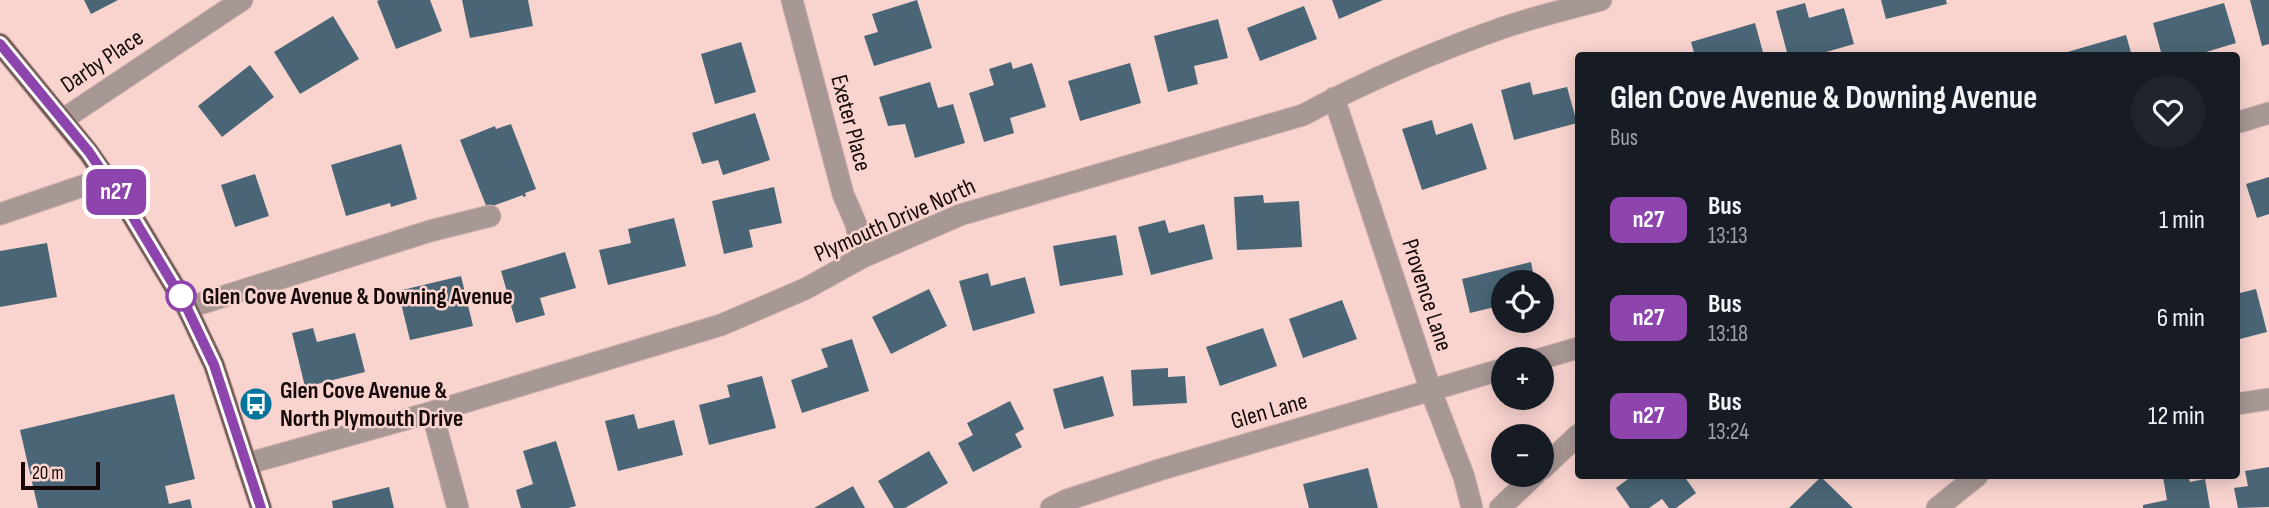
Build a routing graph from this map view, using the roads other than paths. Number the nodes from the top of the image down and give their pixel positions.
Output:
1 (242, 0) edge
2 (792, 0) edge
3 (1601, 0) edge
4 (216, 7) edge
5 (0, 44) edge
6 (1334, 99) junction
7 (2269, 113) edge
8 (62, 120) junction
9 (2240, 122) edge
10 (106, 178) junction
11 (0, 214) edge
12 (490, 216) dead end
13 (863, 257) junction
14 (187, 308) junction
15 (1575, 349) edge
16 (1554, 355) edge
17 (1491, 373) edge
18 (1431, 391) junction
19 (2269, 399) edge
20 (2240, 403) edge
21 (432, 412) junction
22 (1575, 438) edge
23 (1554, 458) edge
24 (246, 464) junction
25 (1973, 479) edge
26 (1522, 487) edge
27 (261, 508) edge
28 (457, 508) edge
29 (1051, 508) edge
30 (1472, 508) edge
31 (1500, 508) edge
32 (1937, 508) edge

1 - 4 street, Darby Place
2 - 13 street, Exeter Place
3 - 6 street, Plymouth Drive North
4 - 8 street, Darby Place
5 - 8 main road
6 - 13 street, Plymouth Drive North
6 - 18 street, Provence Lane
7 - 9 street
8 - 10 main road
10 - 11 street
10 - 14 main road
12 - 14 street
13 - 21 street, Plymouth Drive North
14 - 24 main road
15 - 16 street
17 - 18 street, Glen Lane
18 - 29 street, Glen Lane
18 - 30 street, Provence Lane
19 - 20 street
21 - 24 street, Plymouth Drive North
21 - 28 street
22 - 23 street
24 - 27 main road
25 - 32 street
26 - 31 street

